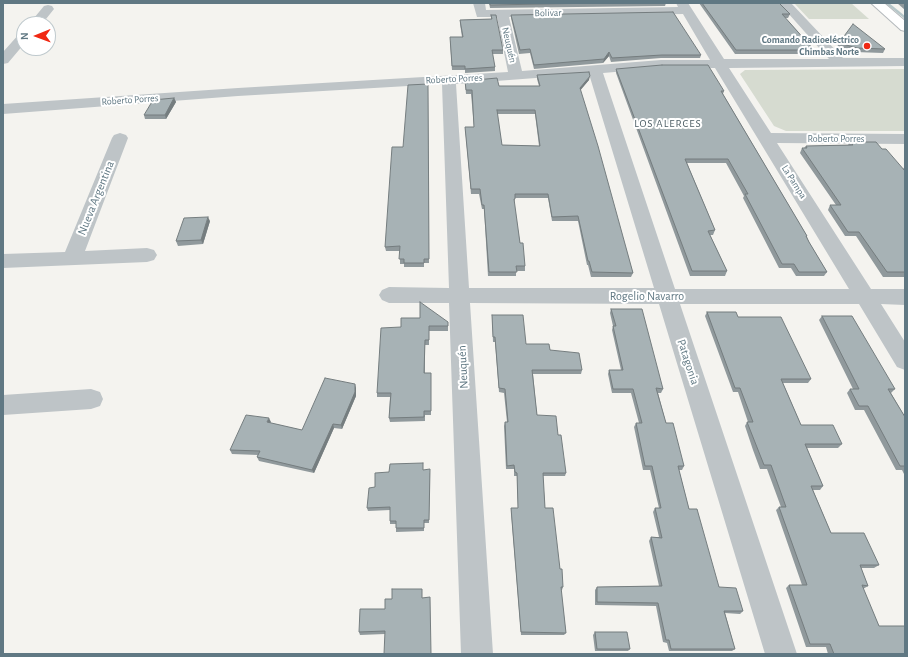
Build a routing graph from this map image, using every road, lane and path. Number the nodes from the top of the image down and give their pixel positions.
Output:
1 (785, 3) edge
2 (877, 3) edge
3 (582, 7) edge
4 (684, 7) edge
5 (480, 8) edge
6 (48, 9) dead end
7 (502, 13) junction
8 (42, 16) edge
9 (905, 27) edge
10 (16, 45) edge
11 (3, 60) edge
12 (905, 62) edge
13 (840, 63) junction
14 (720, 64) junction
15 (595, 70) junction
16 (516, 76) junction
17 (449, 80) junction
18 (3, 110) edge
19 (120, 138) dead end
20 (767, 138) junction
21 (902, 143) edge
22 (147, 255) dead end
23 (72, 258) junction
24 (3, 261) edge
25 (389, 295) dead end
26 (460, 295) junction
27 (667, 296) junction
28 (865, 296) junction
29 (905, 296) edge
30 (905, 361) edge
31 (91, 399) dead end
32 (3, 405) edge
33 (477, 654) edge
34 (781, 654) edge

1 - 13 street
2 - 9 main road
3 - 4 street, Bolivar
3 - 7 street, Bolivar
4 - 14 street, La Pampa
5 - 7 street, Bolivar
6 - 8 street
7 - 16 street, Neuquén
10 - 11 street
12 - 13 street, Roberto Porres
13 - 14 street, Roberto Porres
14 - 15 street, Roberto Porres
14 - 20 street, La Pampa
15 - 16 street, Roberto Porres
15 - 27 street, Patagonia
16 - 17 street, Roberto Porres
17 - 18 street, Roberto Porres
17 - 26 street, Neuquén
19 - 23 street, Nueva Argentina
20 - 21 street, Roberto Porres
20 - 28 street, La Pampa
22 - 23 street
23 - 24 street
25 - 26 street, Rogelio Navarro
26 - 27 street, Rogelio Navarro
26 - 33 street, Neuquén
27 - 28 street, Rogelio Navarro
27 - 34 street, Patagonia
28 - 29 street, Rogelio Navarro
28 - 30 street, La Pampa
31 - 32 street

